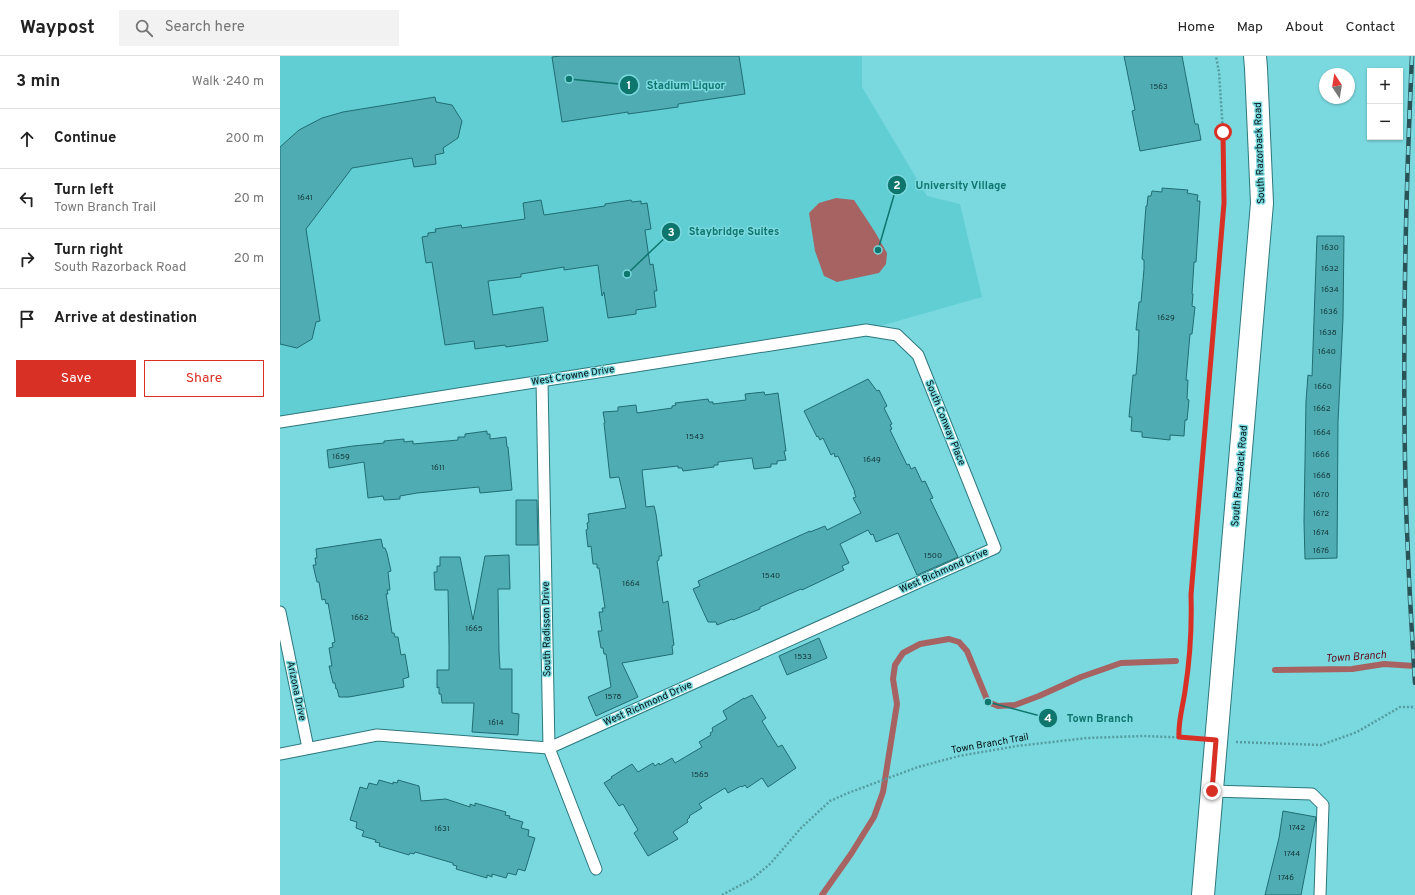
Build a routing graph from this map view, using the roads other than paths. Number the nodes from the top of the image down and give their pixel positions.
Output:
1 (1255, 56) edge
2 (866, 330) joint
3 (542, 381) junction
4 (280, 422) edge
5 (995, 548) joint
6 (280, 612) edge
7 (308, 748) junction
8 (549, 748) junction
9 (280, 754) edge
10 (1212, 791) junction
11 (596, 869) dead end
12 (1203, 895) edge
13 (1320, 895) edge

1 - 10 main road, South Razorback Road
2 - 3 lane, West Crowne Drive
2 - 5 lane, South Conway Place
3 - 4 lane, West Crowne Drive
3 - 8 lane, South Radisson Drive
5 - 8 lane, West Richmond Drive
6 - 7 lane, Arizona Drive
7 - 8 lane, West Richmond Drive
7 - 9 lane, West Richmond Drive
8 - 11 lane, South Radisson Drive
10 - 12 main road, South Razorback Road
10 - 13 lane

